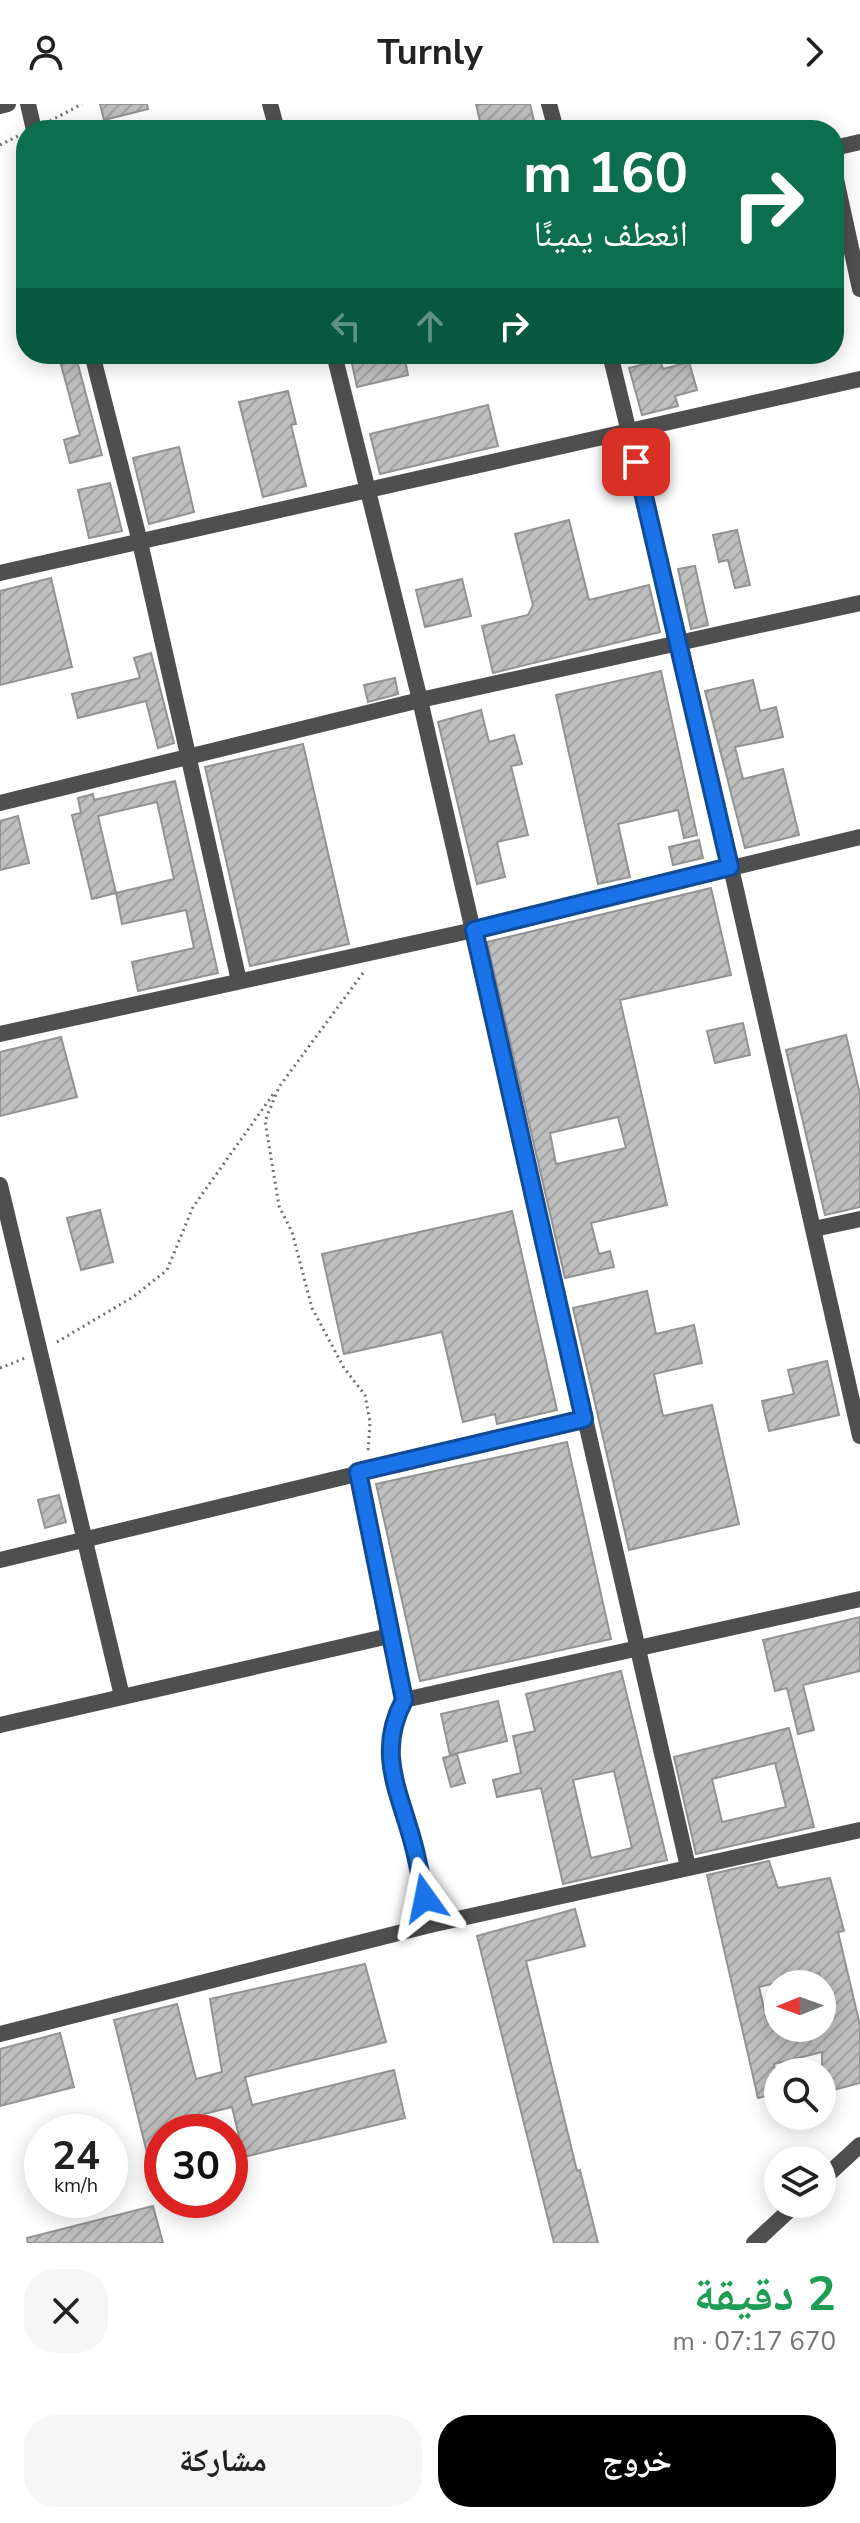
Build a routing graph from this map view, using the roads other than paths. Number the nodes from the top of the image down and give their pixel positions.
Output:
1 (8, 104) edge
2 (0, 106) edge
3 (844, 216) edge
4 (860, 289) edge
5 (95, 364) edge
6 (337, 364) edge
7 (612, 364) edge
8 (860, 379) edge
9 (629, 431) junction
10 (369, 490) junction
11 (140, 542) junction
12 (0, 573) edge
13 (860, 603) edge
14 (680, 643) junction
15 (420, 700) junction
16 (189, 757) junction
17 (0, 803) edge
18 (860, 837) edge
19 (730, 867) junction
20 (474, 930) junction
21 (239, 981) junction
22 (0, 1034) edge
23 (0, 1185) edge
24 (860, 1219) edge
25 (814, 1229) junction
26 (584, 1419) junction
27 (860, 1436) edge
28 (358, 1472) junction
29 (84, 1541) junction
30 (0, 1560) edge
31 (860, 1599) edge
32 (389, 1636) junction
33 (637, 1649) junction
34 (122, 1696) junction
35 (404, 1700) junction
36 (0, 1725) edge
37 (860, 1830) edge
38 (688, 1867) junction
39 (430, 1925) junction
40 (0, 2034) edge
41 (860, 2145) edge
42 (836, 2167) edge
43 (781, 2218) edge
44 (754, 2243) edge

1 - 2 street
3 - 4 street
5 - 11 street
6 - 10 street
7 - 9 street
8 - 9 street
9 - 10 street
9 - 14 street
10 - 11 street
10 - 15 street
11 - 12 street
11 - 16 street
13 - 14 street
14 - 15 street
14 - 19 street
15 - 16 street
15 - 20 street
16 - 17 street
16 - 21 street
18 - 19 street
19 - 20 street
19 - 25 street
20 - 21 street
20 - 26 street
21 - 22 street
23 - 29 street
24 - 25 street
25 - 27 street
26 - 28 street
26 - 33 street
28 - 29 street
28 - 32 street
29 - 30 street
29 - 34 street
31 - 33 street
32 - 34 street
32 - 35 street
33 - 35 street
33 - 38 street
34 - 36 street
35 - 39 street
37 - 38 street
38 - 39 street
39 - 40 street
41 - 42 street
43 - 44 street

